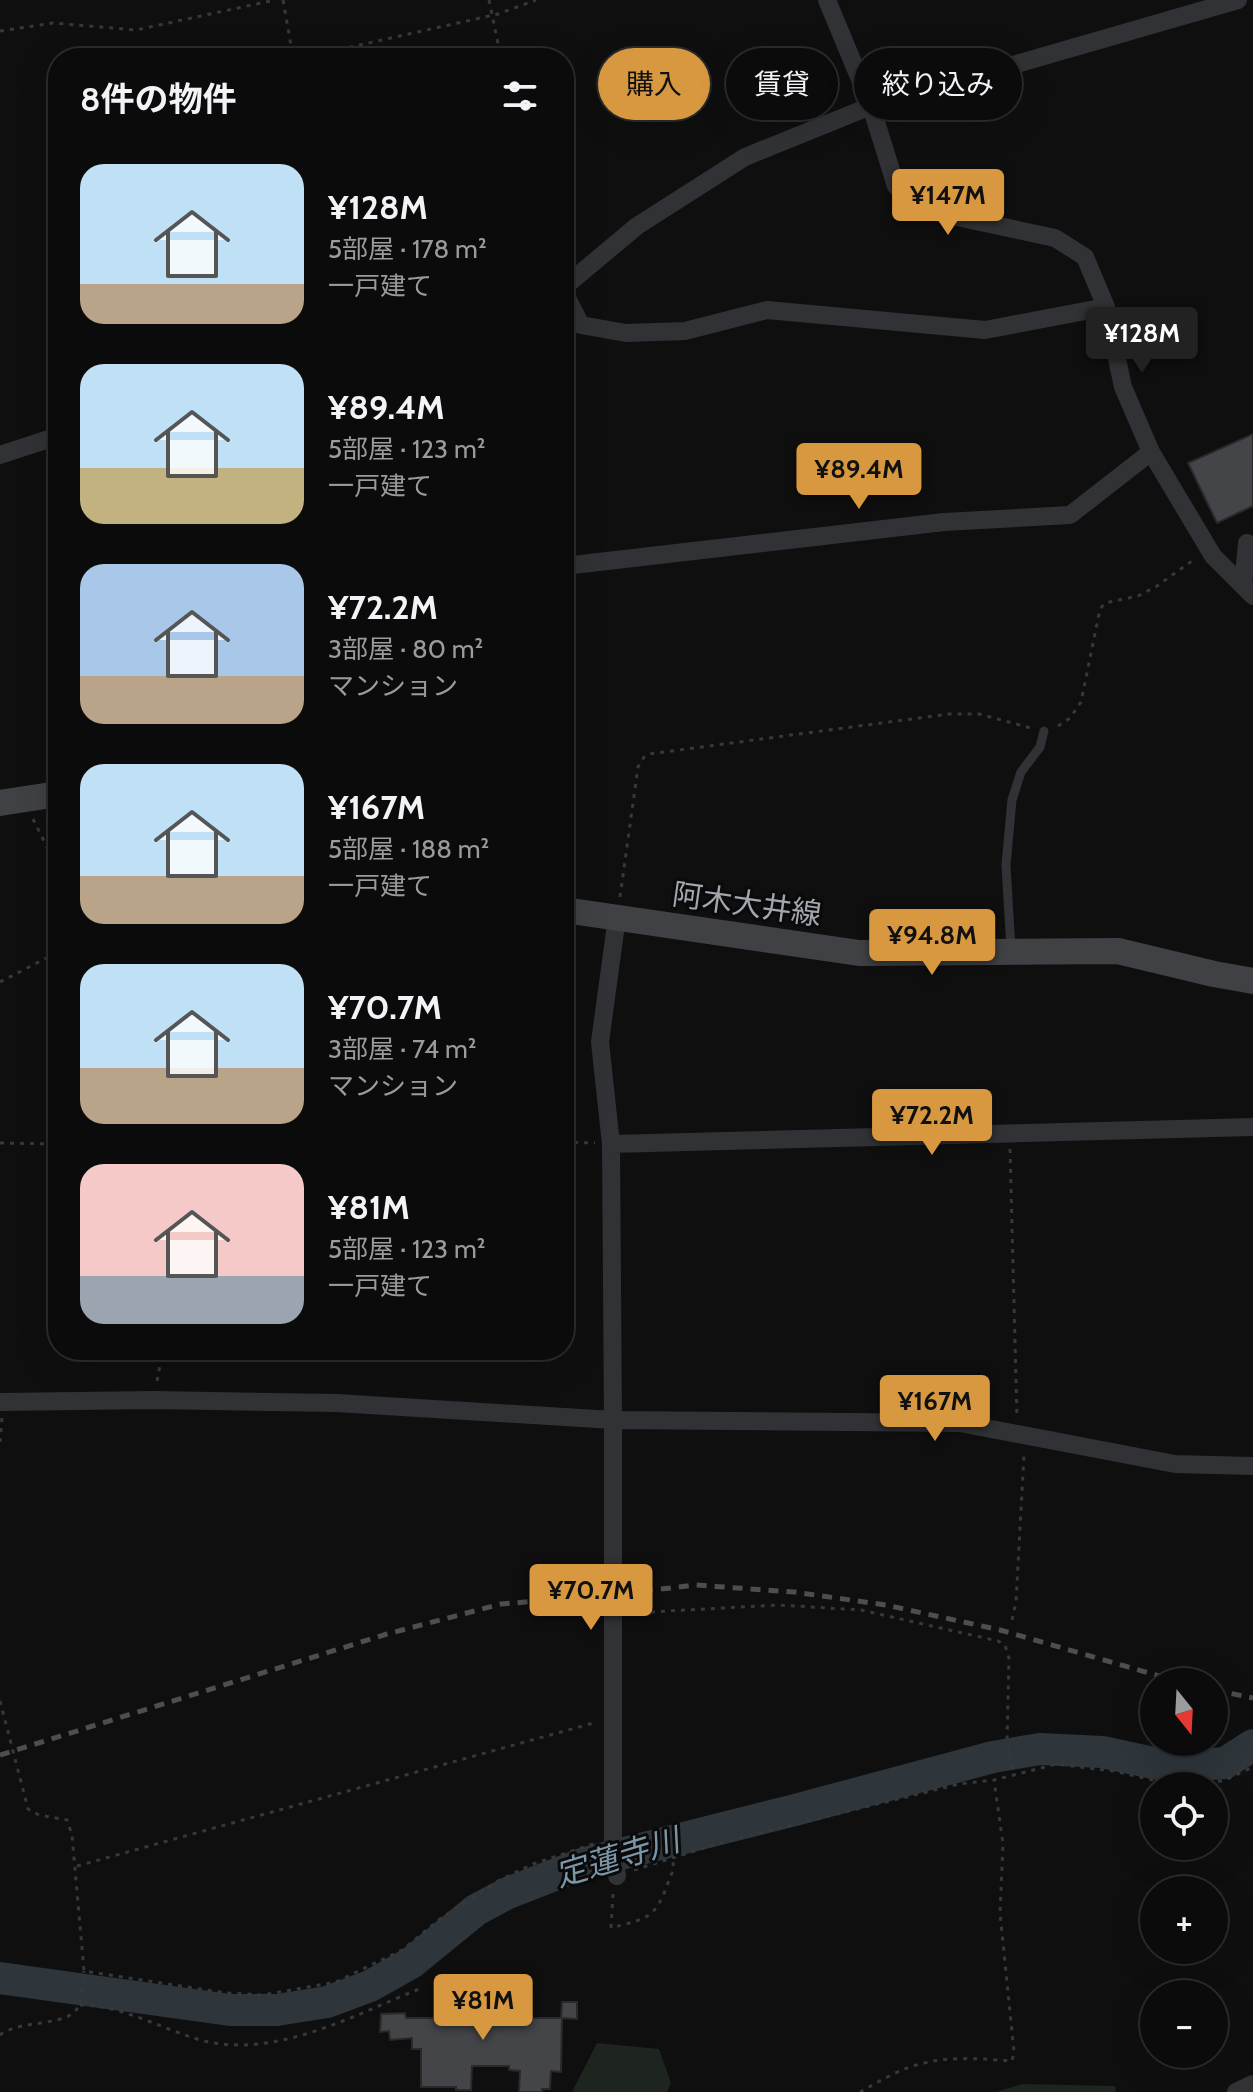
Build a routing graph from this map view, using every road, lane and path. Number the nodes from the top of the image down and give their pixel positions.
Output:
1 (275, 0) edge
2 (283, 0) edge
3 (489, 0) edge
4 (536, 0) edge
5 (827, 0) edge
6 (1238, 0) edge
7 (0, 31) edge
8 (291, 48) edge
9 (346, 48) edge
10 (499, 48) edge
11 (1022, 62) edge
12 (854, 65) edge
13 (854, 113) edge
14 (875, 120) edge
15 (574, 281) edge
16 (1106, 307) junction
17 (574, 311) edge
18 (48, 439) edge
19 (1151, 452) junction
20 (0, 455) edge
21 (1250, 542) edge
22 (1211, 553) junction
23 (574, 565) edge
24 (1248, 591) edge
25 (1044, 731) junction
26 (48, 796) edge
27 (6, 802) edge
28 (48, 850) edge
29 (574, 911) edge
30 (617, 917) junction
31 (1011, 950) junction
32 (48, 957) edge
33 (1253, 981) edge
34 (0, 982) edge
35 (1253, 1127) edge
36 (1010, 1134) junction
37 (574, 1142) edge
38 (0, 1143) edge
39 (48, 1144) edge
40 (611, 1144) junction
41 (161, 1360) edge
42 (157, 1400) junction
43 (2, 1402) edge
44 (613, 1420) junction
45 (1021, 1434) junction
46 (0, 1442) edge
47 (1253, 1466) edge
48 (612, 1615) junction
49 (1012, 1620) dead end
50 (0, 1701) edge
51 (612, 1718) junction
52 (1253, 1767) edge
53 (1014, 1773) junction
54 (994, 1780) junction
55 (613, 1841) junction
56 (672, 1858) junction
57 (77, 1866) junction
58 (617, 1876) junction
59 (84, 1971) junction
60 (419, 1989) dead end
61 (80, 2005) junction
62 (0, 2035) edge
63 (1253, 2084) edge
64 (860, 2092) edge
65 (1236, 2092) edge

1 - 7 path
2 - 8 path
3 - 10 path
4 - 9 path
5 - 12 street
6 - 11 street
13 - 15 street
14 - 16 street
16 - 17 street
16 - 19 street
18 - 20 street
19 - 22 street
19 - 23 street
21 - 22 street
21 - 24 street
22 - 24 street
22 - 25 path
25 - 30 path
25 - 31 lane
26 - 27 main road
27 - 28 path
29 - 30 main road, 阿木大井線
30 - 31 main road, 阿木大井線
30 - 40 street
31 - 33 main road, 阿木大井線
32 - 34 path
35 - 36 street
36 - 40 street
36 - 45 path
37 - 40 path
38 - 39 path
40 - 44 street
41 - 42 path
42 - 43 street
42 - 44 street
43 - 46 path
44 - 45 street
44 - 48 street
45 - 47 street
45 - 49 path
48 - 51 street
48 - 53 path
50 - 57 path
51 - 55 street
51 - 57 path
52 - 53 path
53 - 54 path
54 - 56 path
54 - 64 path
55 - 58 street
55 - 59 path
56 - 58 path
56 - 58 path
57 - 59 path
59 - 61 path
60 - 61 path
61 - 62 path
63 - 65 street

